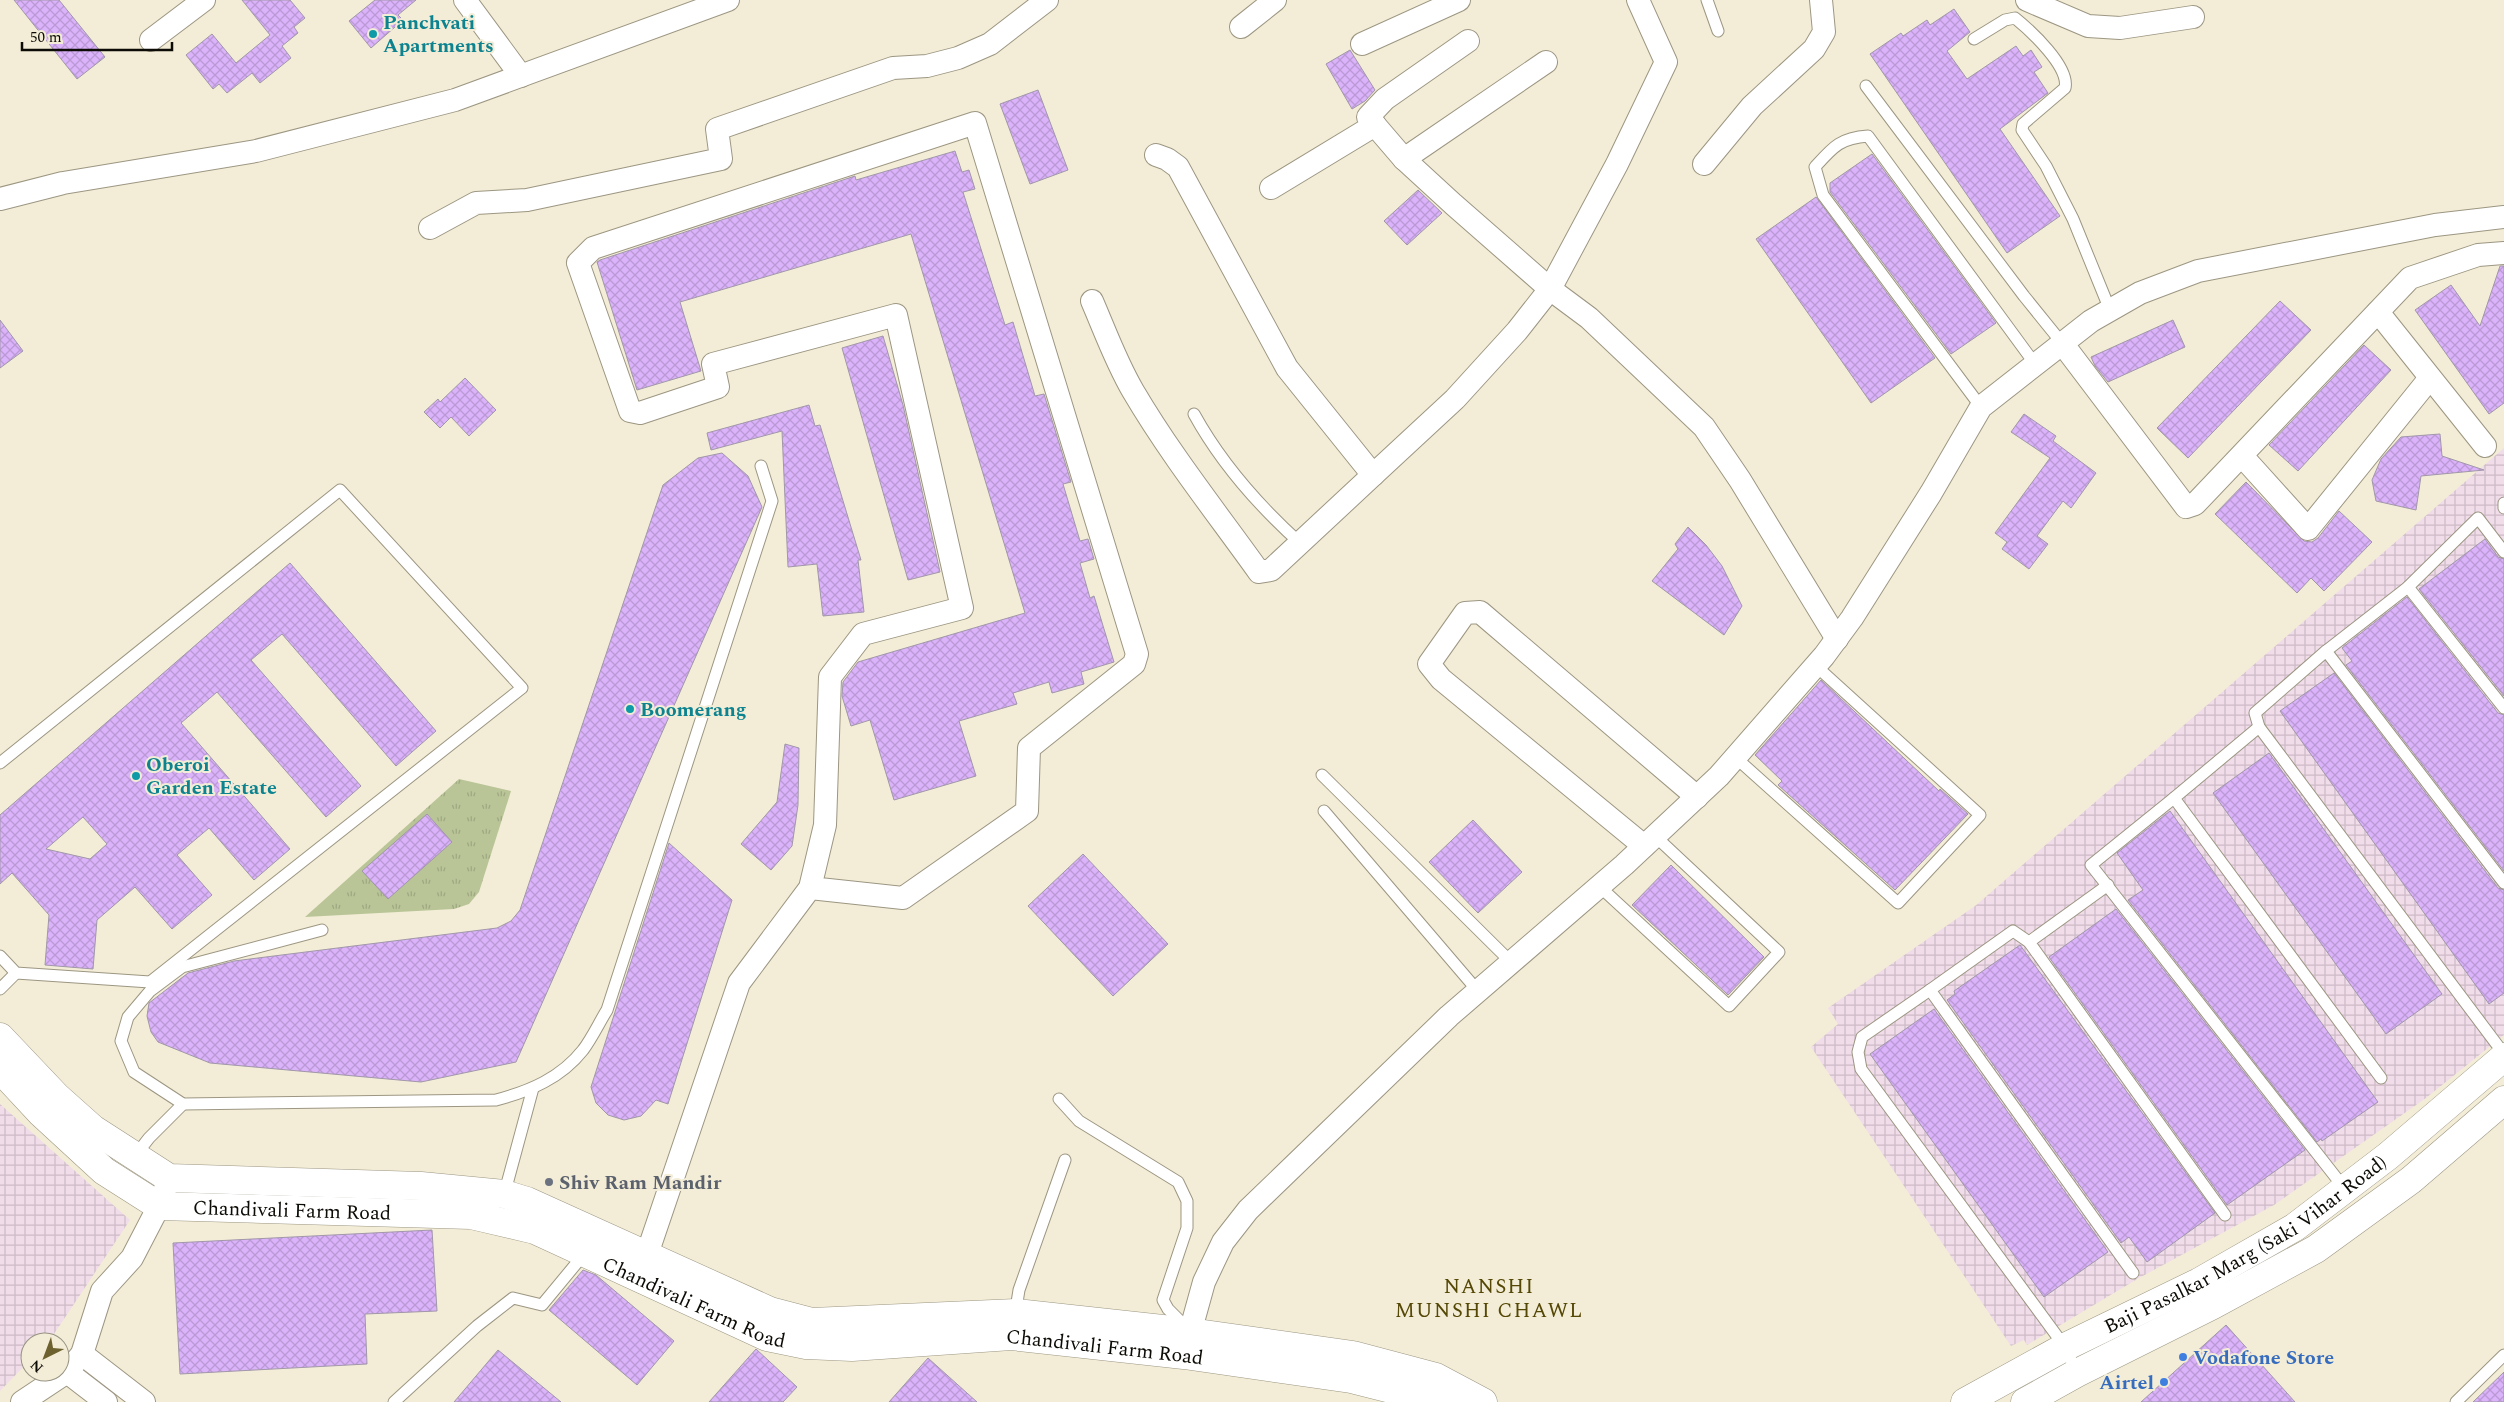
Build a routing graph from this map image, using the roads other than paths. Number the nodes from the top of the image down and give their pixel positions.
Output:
1 (204, 0) edge
2 (465, 0) edge
3 (728, 0) edge
4 (1047, 0) edge
5 (1274, 0) edge
6 (1459, 0) edge
7 (1638, 0) edge
8 (1706, 0) edge
9 (1820, 0) edge
10 (2027, 0) edge
11 (2193, 16) dead end
12 (1241, 27) dead end
13 (1718, 31) dead end
14 (1974, 39) dead end
15 (151, 40) dead end
16 (1468, 41) dead end
17 (1362, 44) dead end
18 (1546, 62) dead end
19 (521, 76) junction
20 (1866, 86) dead end
21 (1375, 125) junction
22 (1156, 155) dead end
23 (1404, 159) junction
24 (1704, 164) dead end
25 (1271, 188) dead end
26 (0, 199) edge
27 (2504, 217) edge
28 (430, 228) dead end
29 (2504, 252) edge
30 (1550, 289) junction
31 (1092, 301) dead end
32 (2110, 310) junction
33 (2378, 312) junction
34 (2062, 343) junction
35 (2035, 364) junction
36 (2430, 378) junction
37 (1981, 407) junction
38 (1194, 414) dead end
39 (2485, 446) dead end
40 (2242, 456) junction
41 (761, 466) dead end
42 (1373, 475) junction
43 (2504, 503) edge
44 (2504, 508) edge
45 (1300, 543) junction
46 (2504, 552) edge
47 (2408, 587) junction
48 (1837, 639) junction
49 (2326, 651) junction
50 (1816, 666) junction
51 (2504, 708) edge
52 (2259, 728) junction
53 (1736, 758) junction
54 (0, 763) edge
55 (1322, 775) dead end
56 (1697, 797) junction
57 (2174, 798) junction
58 (1324, 811) dead end
59 (1650, 841) junction
60 (2504, 883) edge
61 (2108, 885) junction
62 (1599, 886) junction
63 (810, 888) junction
64 (322, 930) dead end
65 (2029, 942) junction
66 (0, 956) edge
67 (1510, 962) junction
68 (16, 973) junction
69 (0, 989) edge
70 (1478, 990) junction
71 (1930, 990) junction
72 (0, 1037) edge
73 (2504, 1055) edge
74 (0, 1069) edge
75 (2381, 1078) dead end
76 (533, 1088) junction
77 (1059, 1099) dead end
78 (2504, 1100) edge
79 (183, 1104) junction
80 (135, 1156) junction
81 (1065, 1160) dead end
82 (169, 1178) junction
83 (2345, 1189) junction
84 (159, 1206) junction
85 (502, 1208) junction
86 (2225, 1215) dead end
87 (585, 1253) junction
88 (644, 1267) junction
89 (2133, 1273) dead end
90 (1013, 1324) junction
91 (1187, 1344) junction
92 (2065, 1347) junction
93 (82, 1354) junction
94 (2504, 1355) edge
95 (70, 1368) edge
96 (2077, 1373) junction
97 (70, 1374) edge
98 (52, 1382) edge
99 (22, 1402) edge
100 (106, 1402) edge
101 (144, 1402) edge
102 (394, 1402) edge
103 (1443, 1402) edge
104 (1483, 1402) edge
105 (1966, 1402) edge
106 (2025, 1402) edge
107 (2456, 1402) edge

1 - 15 street
2 - 19 street
3 - 19 street
4 - 28 street
5 - 12 street
6 - 17 street
7 - 30 street
8 - 13 lane
9 - 24 street
10 - 11 street
14 - 32 lane
16 - 21 street
18 - 23 street
19 - 26 street
20 - 34 lane
21 - 23 street
21 - 25 street
22 - 42 street
23 - 30 street
27 - 32 street
29 - 33 street
30 - 42 street
30 - 48 street
31 - 45 street
32 - 34 street
33 - 36 street
33 - 40 street
34 - 35 street
34 - 40 street
35 - 37 street
35 - 37 lane
36 - 39 street
36 - 40 street
37 - 48 street
38 - 45 lane
41 - 76 lane
42 - 45 street
43 - 44 lane
46 - 47 lane
47 - 49 lane
47 - 51 lane
48 - 50 street
49 - 52 lane
49 - 60 lane
50 - 53 street
50 - 53 lane
52 - 57 lane
52 - 73 lane
53 - 56 street
54 - 68 lane
55 - 67 lane
56 - 59 street
56 - 59 street
57 - 61 lane
57 - 75 lane
58 - 70 lane
59 - 62 street
59 - 62 lane
61 - 65 lane
61 - 83 lane
62 - 67 street
63 - 63 street
63 - 88 street
64 - 79 lane
65 - 71 lane
65 - 86 lane
66 - 68 lane
67 - 70 street
68 - 69 lane
70 - 91 street
71 - 89 lane
71 - 92 lane
72 - 80 street
73 - 83 street, Baji Pasalkar Marg (Saki Vihar Road)
74 - 84 street
76 - 79 lane
76 - 85 lane
77 - 91 lane
78 - 96 street, Baji Pasalkar Marg (Saki Vihar Road)
79 - 80 lane
80 - 82 street
81 - 90 lane
82 - 84 street
82 - 85 street
83 - 92 street, Baji Pasalkar Marg (Saki Vihar Road)
84 - 85 street, Chandivali Farm Road
84 - 93 street
85 - 87 street, Chandivali Farm Road
85 - 88 street
87 - 88 street, Chandivali Farm Road
87 - 102 lane
88 - 90 street
90 - 91 street
91 - 103 street, Chandivali Farm Road
91 - 104 street
92 - 96 lane
92 - 105 street, Baji Pasalkar Marg (Saki Vihar Road)
93 - 95 street
93 - 101 street
94 - 107 lane
96 - 106 street, Baji Pasalkar Marg (Saki Vihar Road)
97 - 100 street
98 - 99 street

